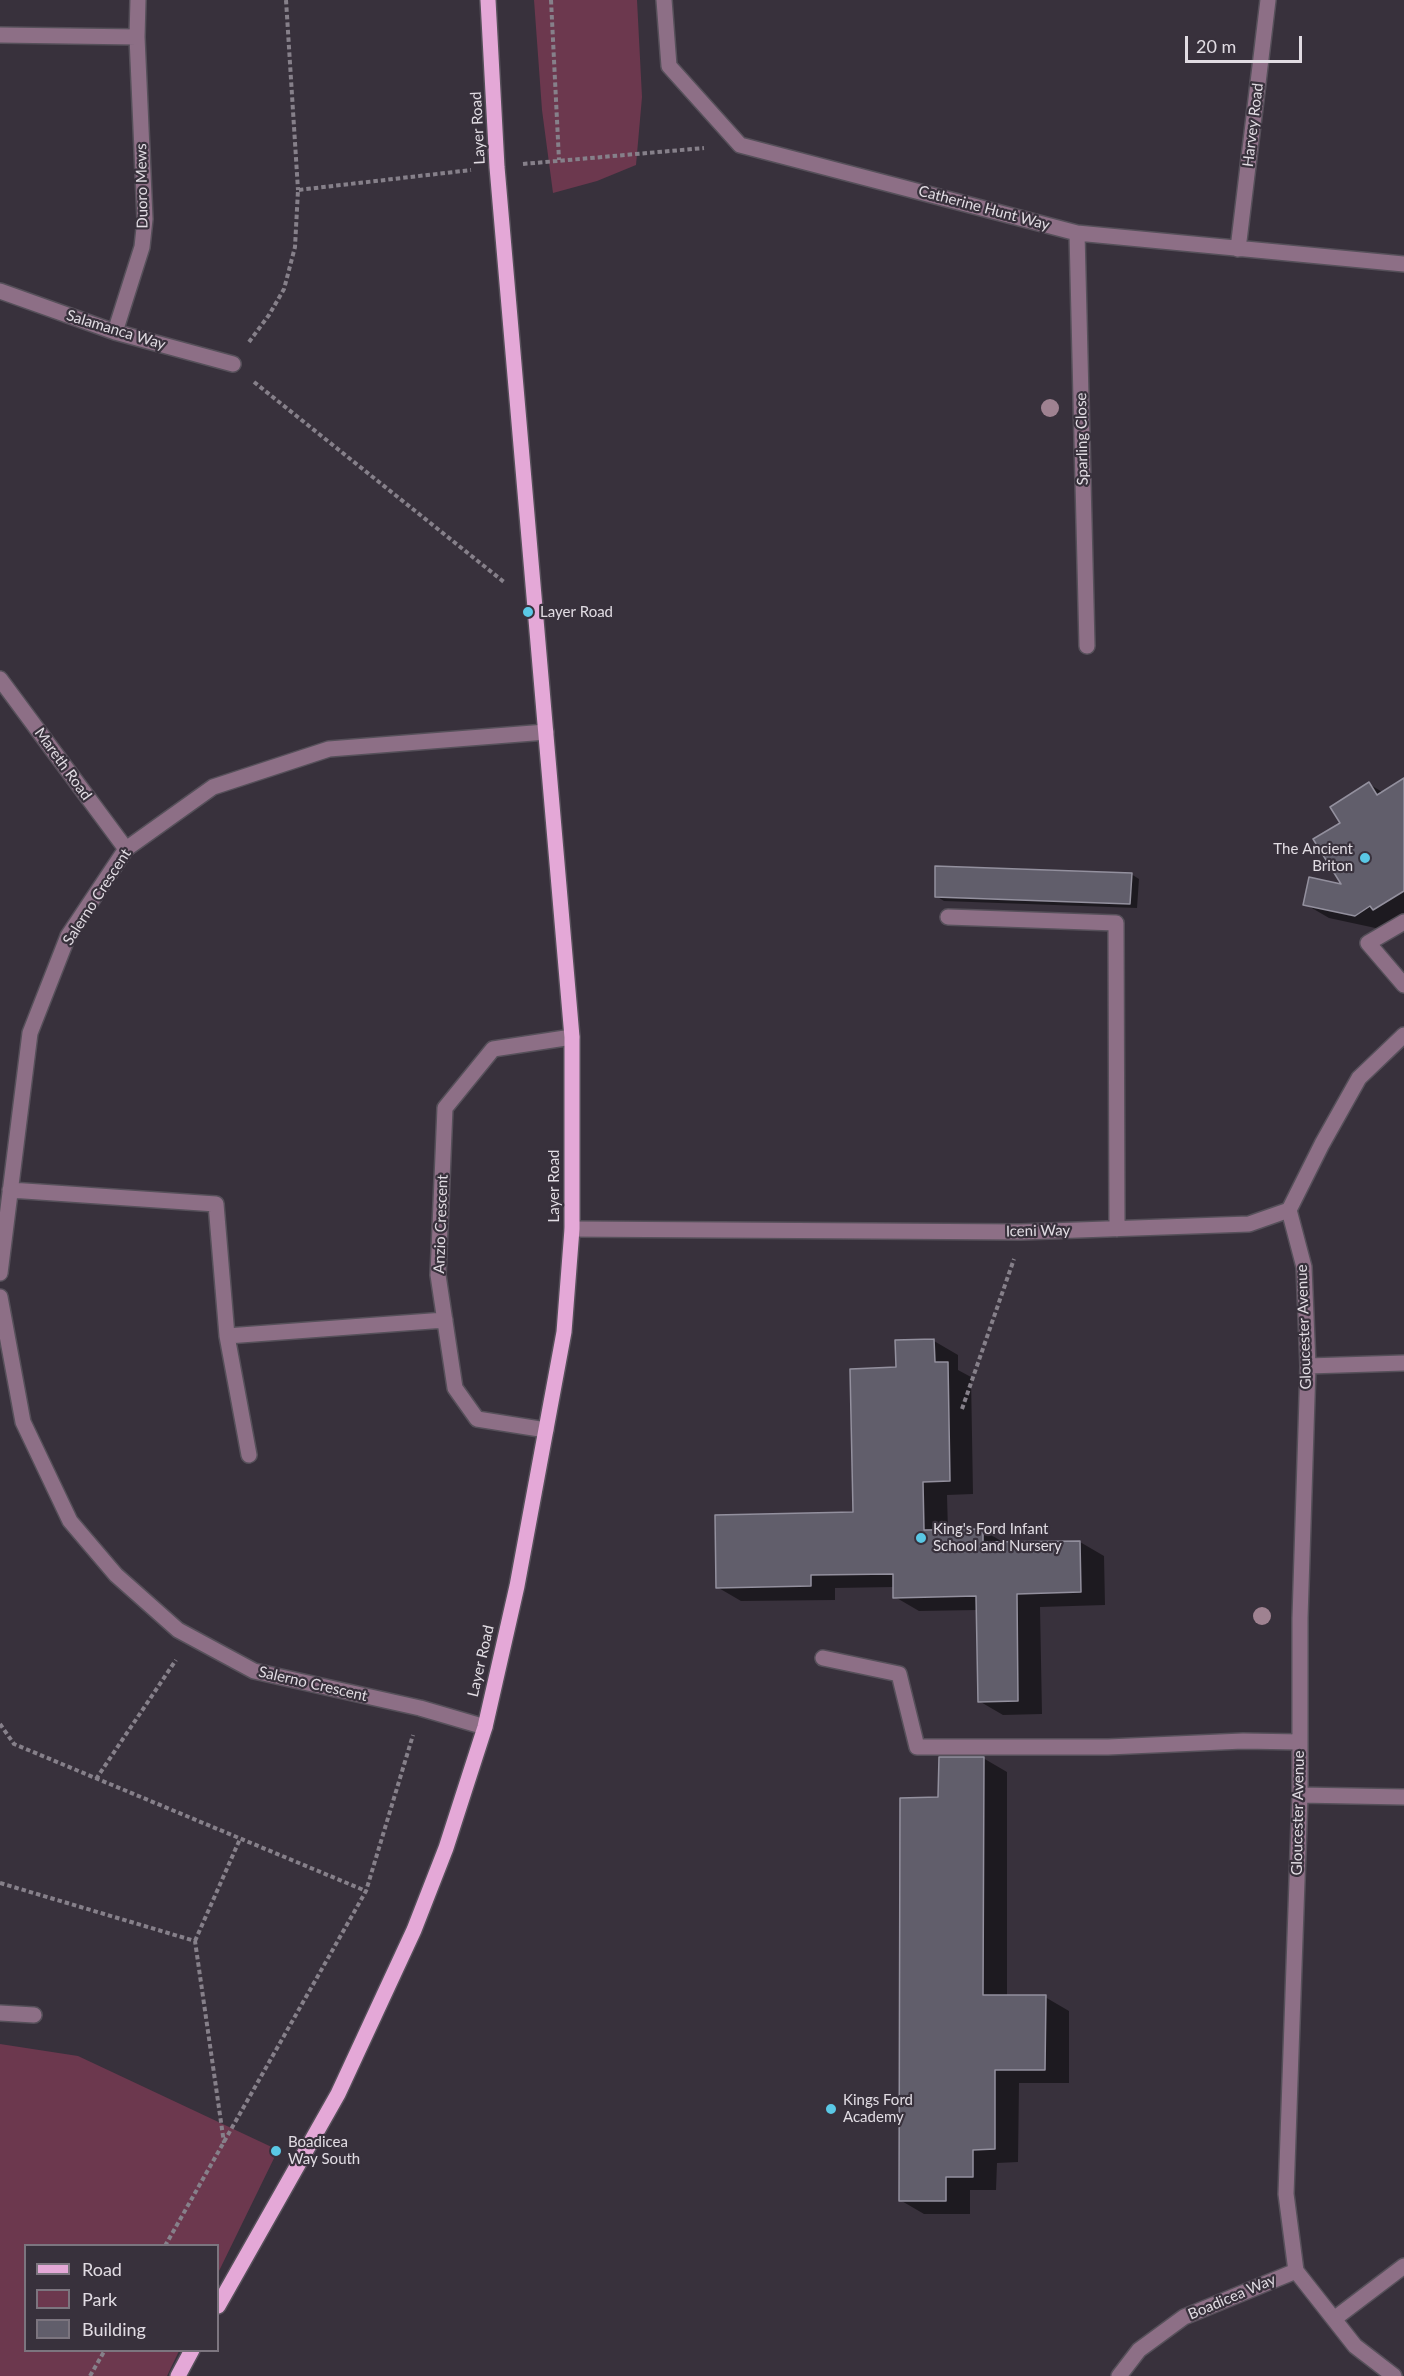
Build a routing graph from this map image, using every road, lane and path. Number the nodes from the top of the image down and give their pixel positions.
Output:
1 (138, 0) edge
2 (286, 0) edge
3 (488, 0) edge
4 (551, 0) edge
5 (664, 0) edge
6 (1268, 0) edge
7 (0, 35) edge
8 (137, 37) junction
9 (740, 144) junction
10 (559, 160) junction
11 (497, 166) junction
12 (298, 190) junction
13 (1077, 233) junction
14 (1238, 249) junction
15 (1404, 264) edge
16 (0, 291) edge
17 (115, 332) junction
18 (233, 364) junction
19 (535, 607) junction
20 (1087, 646) dead end
21 (0, 679) edge
22 (546, 732) junction
23 (126, 849) junction
24 (948, 917) dead end
25 (1404, 922) edge
26 (1404, 985) edge
27 (1404, 1035) edge
28 (572, 1037) junction
29 (10, 1190) junction
30 (1289, 1210) junction
31 (572, 1229) junction
32 (1117, 1229) junction
33 (1021, 1233) junction
34 (0, 1273) edge
35 (0, 1297) edge
36 (445, 1320) junction
37 (227, 1336) junction
38 (1404, 1363) edge
39 (1308, 1366) junction
40 (962, 1409) dead end
41 (546, 1430) junction
42 (249, 1455) dead end
43 (191, 1637) junction
44 (823, 1658) dead end
45 (420, 1708) junction
46 (0, 1724) edge
47 (485, 1727) junction
48 (1300, 1742) junction
49 (96, 1779) junction
50 (1300, 1795) junction
51 (1404, 1797) edge
52 (240, 1839) junction
53 (0, 1883) edge
54 (366, 1891) junction
55 (195, 1941) junction
56 (0, 2013) edge
57 (34, 2015) dead end
58 (224, 2144) junction
59 (166, 2244) edge
60 (1404, 2266) edge
61 (1296, 2271) junction
62 (219, 2304) edge
63 (1334, 2319) junction
64 (104, 2352) edge
65 (191, 2352) edge
66 (90, 2376) edge
67 (178, 2376) edge
68 (1119, 2376) edge
69 (1394, 2376) edge

1 - 8 street, Duoro Mews
2 - 12 path
3 - 11 main road, Layer Road
4 - 10 path
5 - 9 street
6 - 14 street, Harvey Road
7 - 8 street
8 - 17 street, Duoro Mews
9 - 10 path
9 - 13 street, Catherine Hunt Way
10 - 11 path
11 - 12 path
11 - 19 main road, Layer Road
12 - 18 path
13 - 14 street, Catherine Hunt Way
13 - 20 street, Sparling Close
14 - 15 street, Catherine Hunt Way
16 - 17 street, Salamanca Way
17 - 18 street, Salamanca Way
18 - 19 path
19 - 22 main road, Layer Road
21 - 23 street, Mareth Road
22 - 23 street, Salerno Crescent
22 - 28 main road, Layer Road
23 - 29 street, Salerno Crescent
24 - 32 street
25 - 26 street
27 - 30 street
28 - 31 main road, Layer Road
28 - 36 street, Anzio Crescent
29 - 34 street, Salerno Crescent
29 - 37 street
30 - 32 street, Iceni Way
30 - 39 street, Gloucester Avenue
31 - 33 street, Iceni Way
31 - 41 main road, Layer Road
32 - 33 street, Iceni Way
33 - 40 path
35 - 43 street, Salerno Crescent
36 - 37 street
36 - 41 street, Anzio Crescent
37 - 42 street
38 - 39 street
39 - 48 street, Gloucester Avenue
41 - 47 main road, Layer Road
43 - 45 street, Salerno Crescent
43 - 49 path
44 - 48 street
45 - 47 street, Salerno Crescent
45 - 54 path
46 - 49 path
47 - 62 main road, Layer Road
48 - 50 street, Gloucester Avenue
49 - 52 path
50 - 51 street
50 - 61 street, Gloucester Avenue
52 - 54 path
52 - 55 path
53 - 55 path
54 - 58 path
55 - 58 path
56 - 57 street
58 - 59 path
60 - 63 street
61 - 63 street
61 - 68 street, Boadicea Way
63 - 69 street
64 - 66 path
65 - 67 main road

